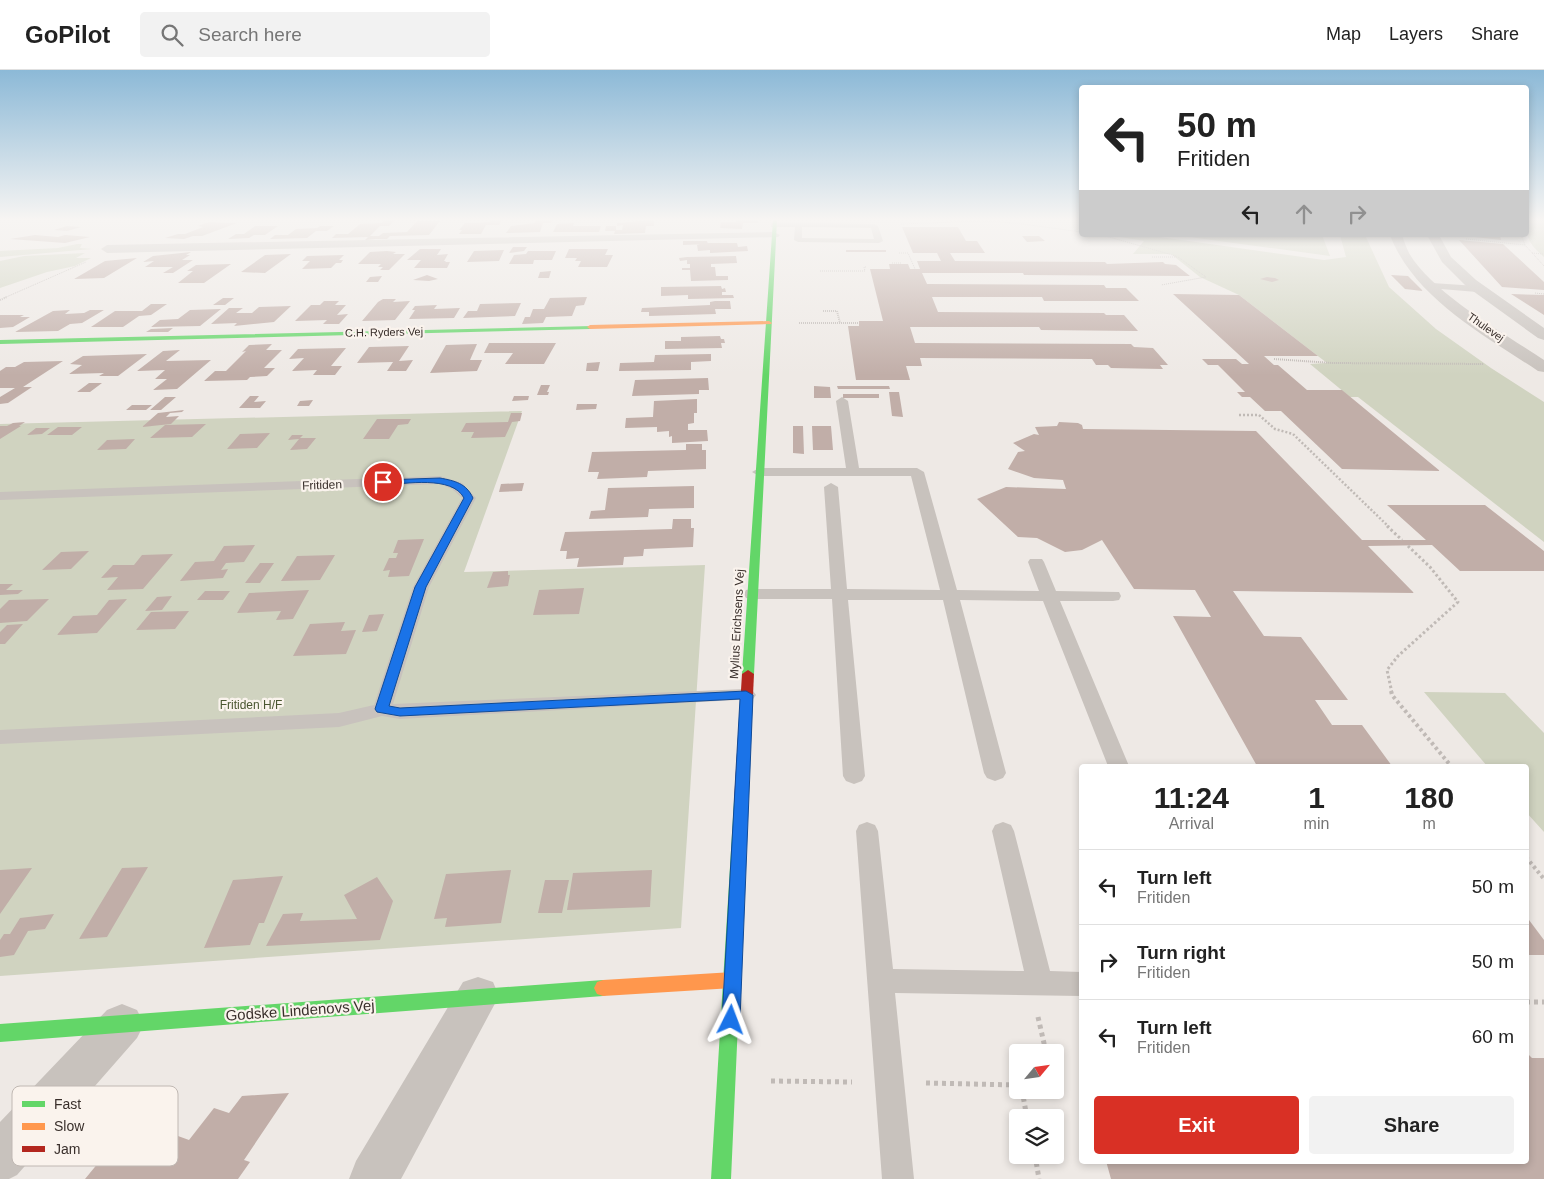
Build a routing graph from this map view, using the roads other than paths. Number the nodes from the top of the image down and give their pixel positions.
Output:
1 (772, 272) edge
2 (1419, 272) edge
3 (1459, 272) edge
4 (1432, 286) junction
5 (1477, 289) junction
6 (769, 323) junction
7 (1544, 335) edge
8 (0, 342) edge
9 (1544, 367) edge
10 (842, 401) dead end
11 (759, 472) junction
12 (853, 472) junction
13 (831, 487) dead end
14 (0, 496) edge
15 (1036, 562) dead end
16 (752, 594) junction
17 (840, 594) junction
18 (950, 595) junction
19 (1050, 596) junction
20 (1113, 596) dead end
21 (746, 695) junction
22 (382, 709) junction
23 (0, 737) edge
24 (1118, 764) edge
25 (995, 773) dead end
26 (854, 776) dead end
27 (867, 831) dead end
28 (1003, 831) dead end
29 (733, 980) junction
30 (880, 981) junction
31 (1040, 984) junction
32 (1079, 984) edge
33 (478, 996) junction
34 (122, 1024) junction
35 (0, 1033) edge
36 (66, 1086) edge
37 (12, 1145) edge
38 (0, 1158) edge
39 (374, 1179) edge
40 (721, 1179) edge
41 (898, 1179) edge

1 - 6 street, Mylius Erichsens Vej
2 - 4 street, Thulevej
3 - 5 street
4 - 5 lane
4 - 9 street, Thulevej
5 - 7 street
6 - 8 street, C.H. Ryders Vej
6 - 11 street, Mylius Erichsens Vej
10 - 12 lane
11 - 12 lane
11 - 16 street, Mylius Erichsens Vej
12 - 18 lane
13 - 17 lane
14 - 22 lane, Fritiden
15 - 19 lane
16 - 17 lane
16 - 21 street, Mylius Erichsens Vej
17 - 18 lane
17 - 26 lane
18 - 19 lane
18 - 25 lane
19 - 20 lane
19 - 24 lane
21 - 22 lane
21 - 29 street, Mylius Erichsens Vej
22 - 23 lane
27 - 30 lane
28 - 31 lane
29 - 33 street, Godske Lindenovs Vej
29 - 40 street, Mylius Erichsens Vej
30 - 31 lane
30 - 41 lane
31 - 32 lane
33 - 34 street, Godske Lindenovs Vej
33 - 39 street
34 - 35 street, Godske Lindenovs Vej
34 - 36 street
37 - 38 street

